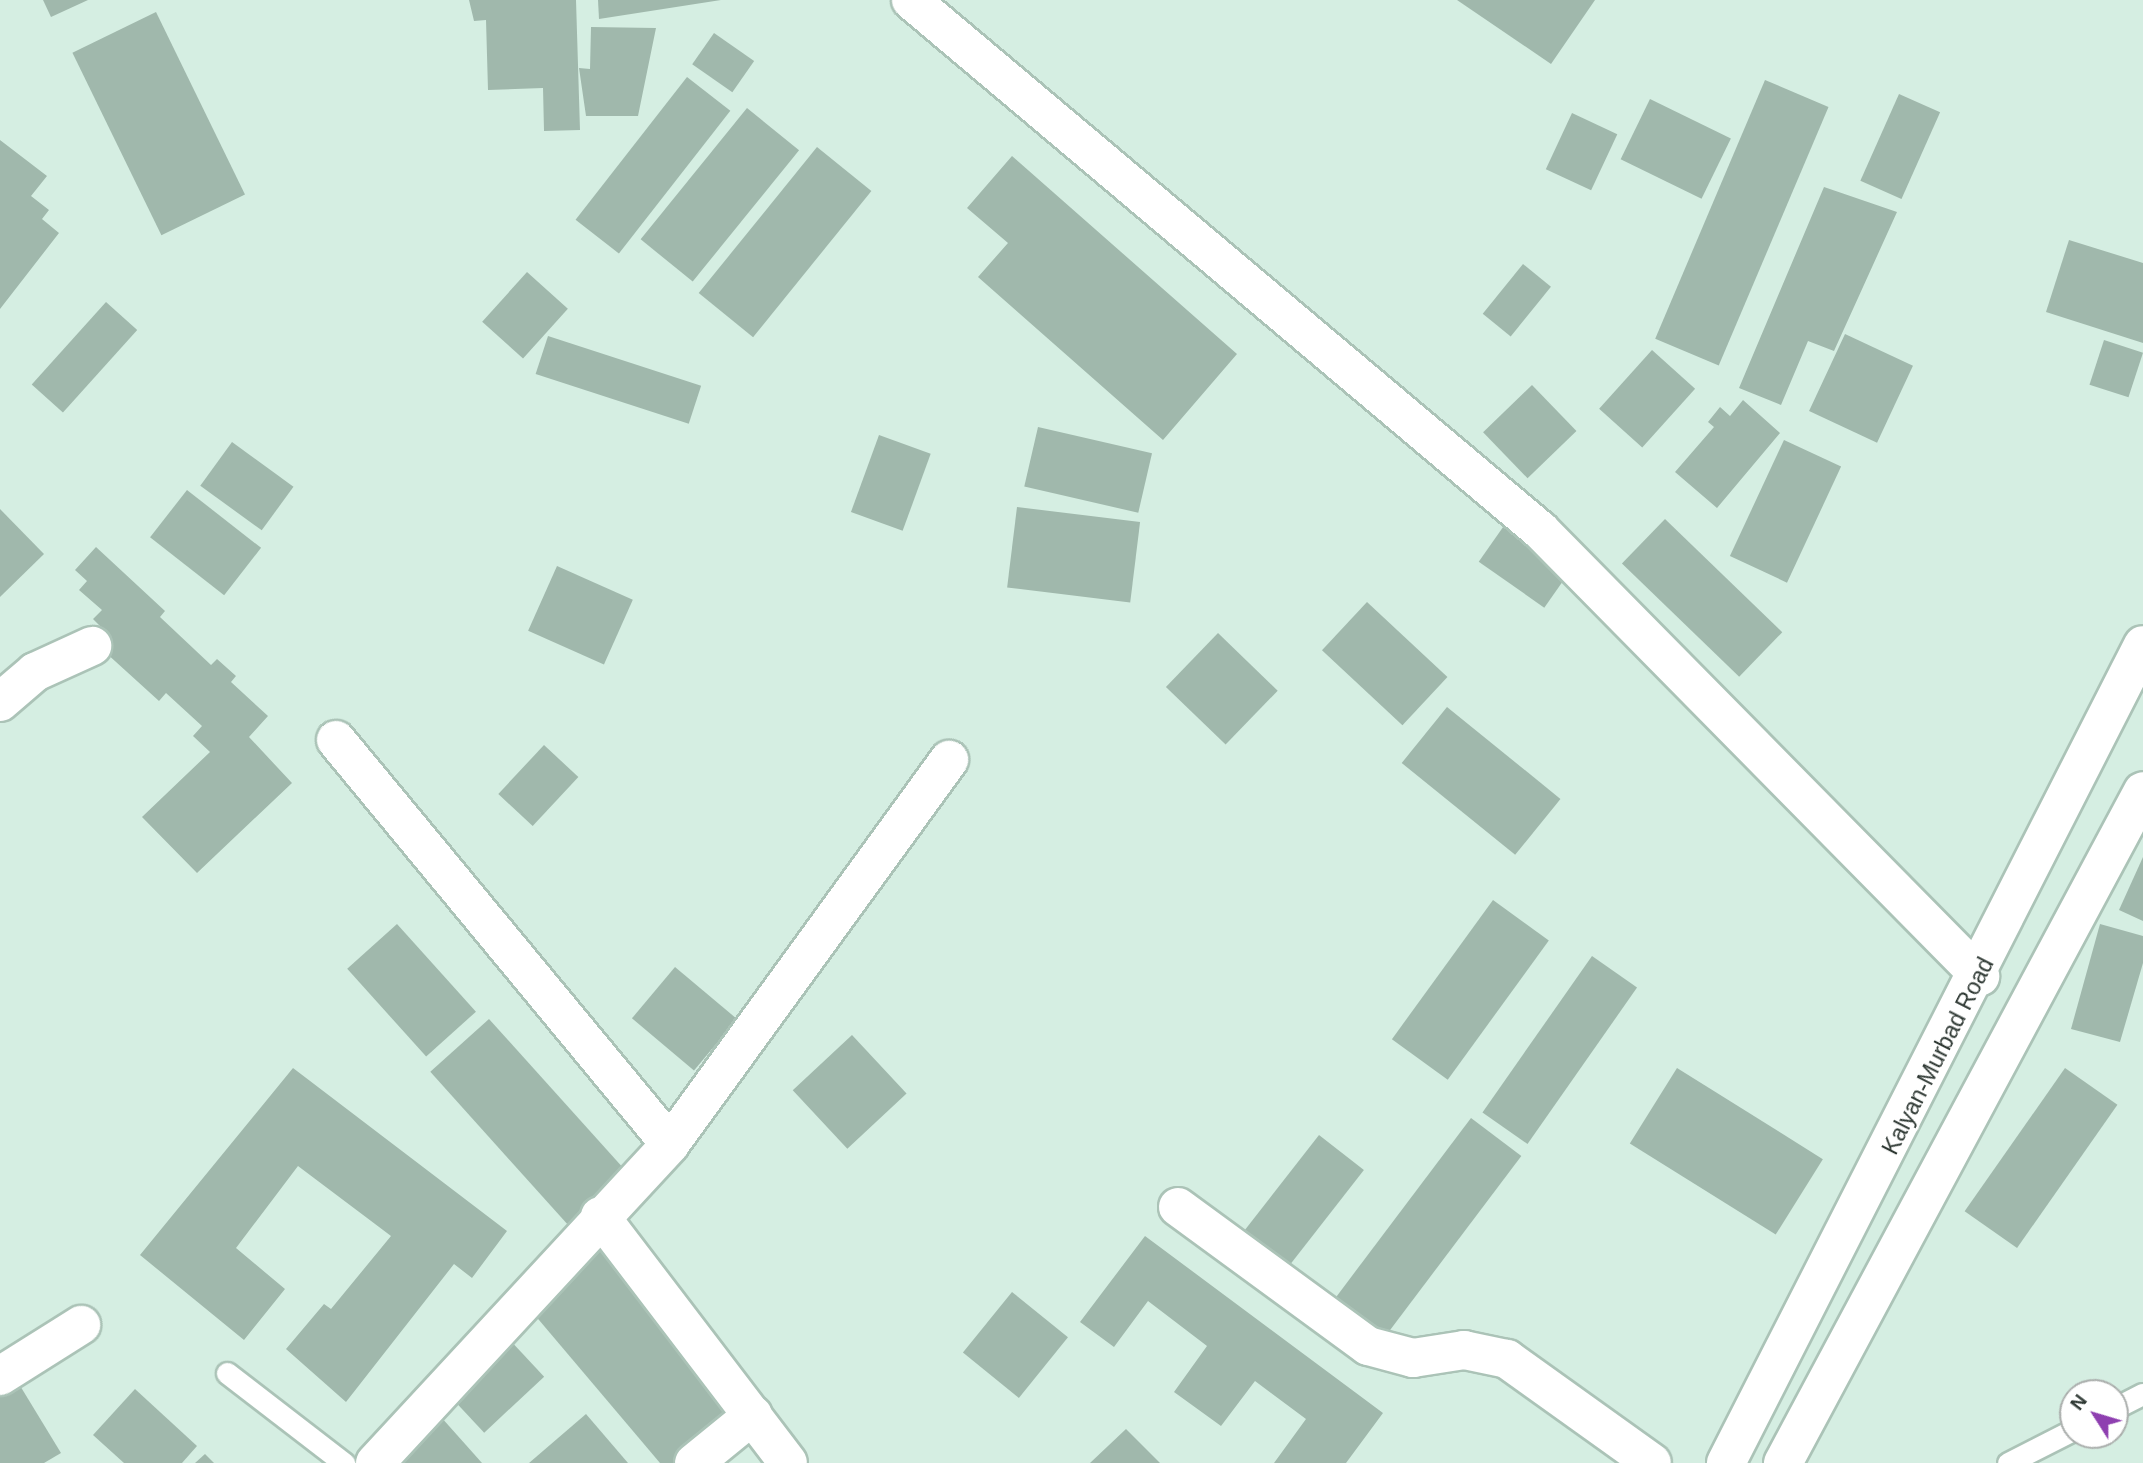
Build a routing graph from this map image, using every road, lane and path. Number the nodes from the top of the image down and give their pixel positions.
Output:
1 (911, 0) edge
2 (2143, 645) edge
3 (92, 646) dead end
4 (0, 702) edge
5 (336, 740) dead end
6 (949, 760) dead end
7 (2143, 792) edge
8 (1980, 976) junction
9 (670, 1144) junction
10 (1178, 1206) dead end
11 (600, 1216) junction
12 (81, 1325) dead end
13 (227, 1373) dead end
14 (0, 1376) edge
15 (753, 1415) junction
16 (2059, 1437) edge
17 (344, 1463) edge
18 (376, 1463) edge
19 (694, 1463) edge
20 (788, 1463) edge
21 (1652, 1463) edge
22 (1726, 1463) edge
23 (1783, 1463) edge
24 (2008, 1463) edge

1 - 8 street
2 - 8 street, Kalyan-Murbad Road
3 - 4 street
5 - 9 street
6 - 9 street
7 - 23 street
8 - 22 street, Kalyan-Murbad Road
9 - 11 street
10 - 21 street
11 - 15 street
11 - 18 street
12 - 14 street
13 - 17 lane
15 - 19 street
15 - 20 street
16 - 24 lane

